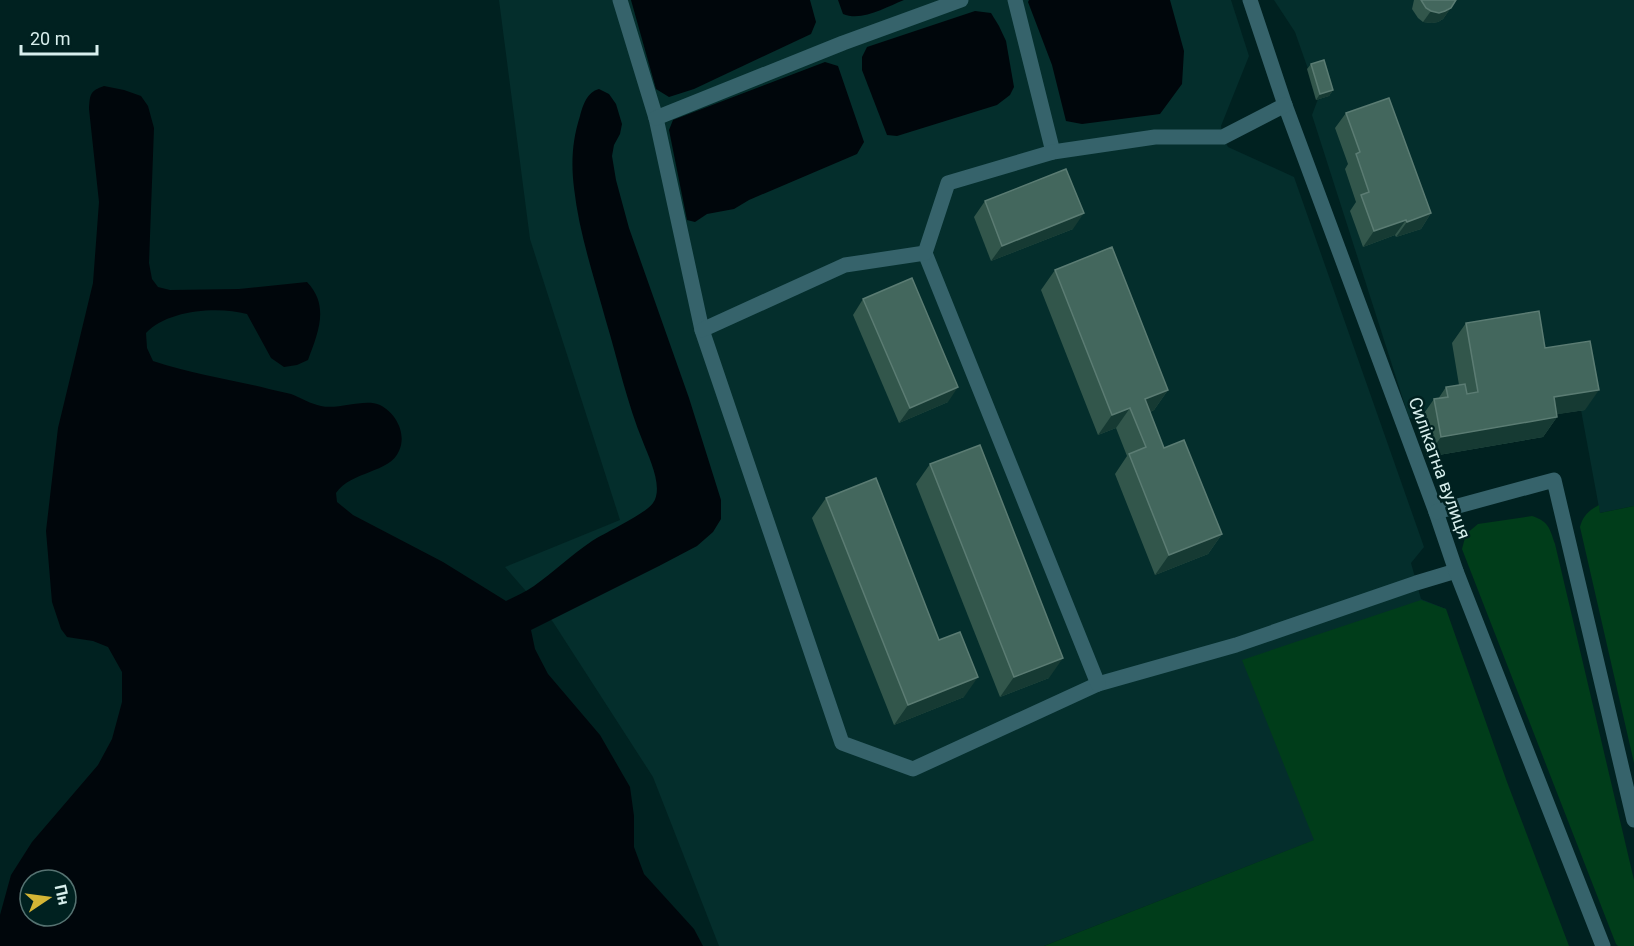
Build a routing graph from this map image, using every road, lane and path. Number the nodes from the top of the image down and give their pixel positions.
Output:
1 (620, 0) edge
2 (961, 0) edge
3 (1015, 0) edge
4 (1250, 0) edge
5 (1285, 105) junction
6 (656, 118) junction
7 (1053, 152) junction
8 (925, 253) junction
9 (702, 330) junction
10 (1436, 512) junction
11 (1456, 571) junction
12 (1098, 684) junction
13 (1634, 820) edge
14 (1603, 946) edge

1 - 6 street
2 - 6 street
3 - 7 street
4 - 5 street, Силікатна вулиця
5 - 7 street
5 - 10 street, Силікатна вулиця
6 - 9 street
7 - 8 street
8 - 9 street
8 - 12 street
9 - 12 street
10 - 11 street, Силікатна вулиця
10 - 13 street
11 - 12 street
11 - 14 street, Силікатна вулиця

